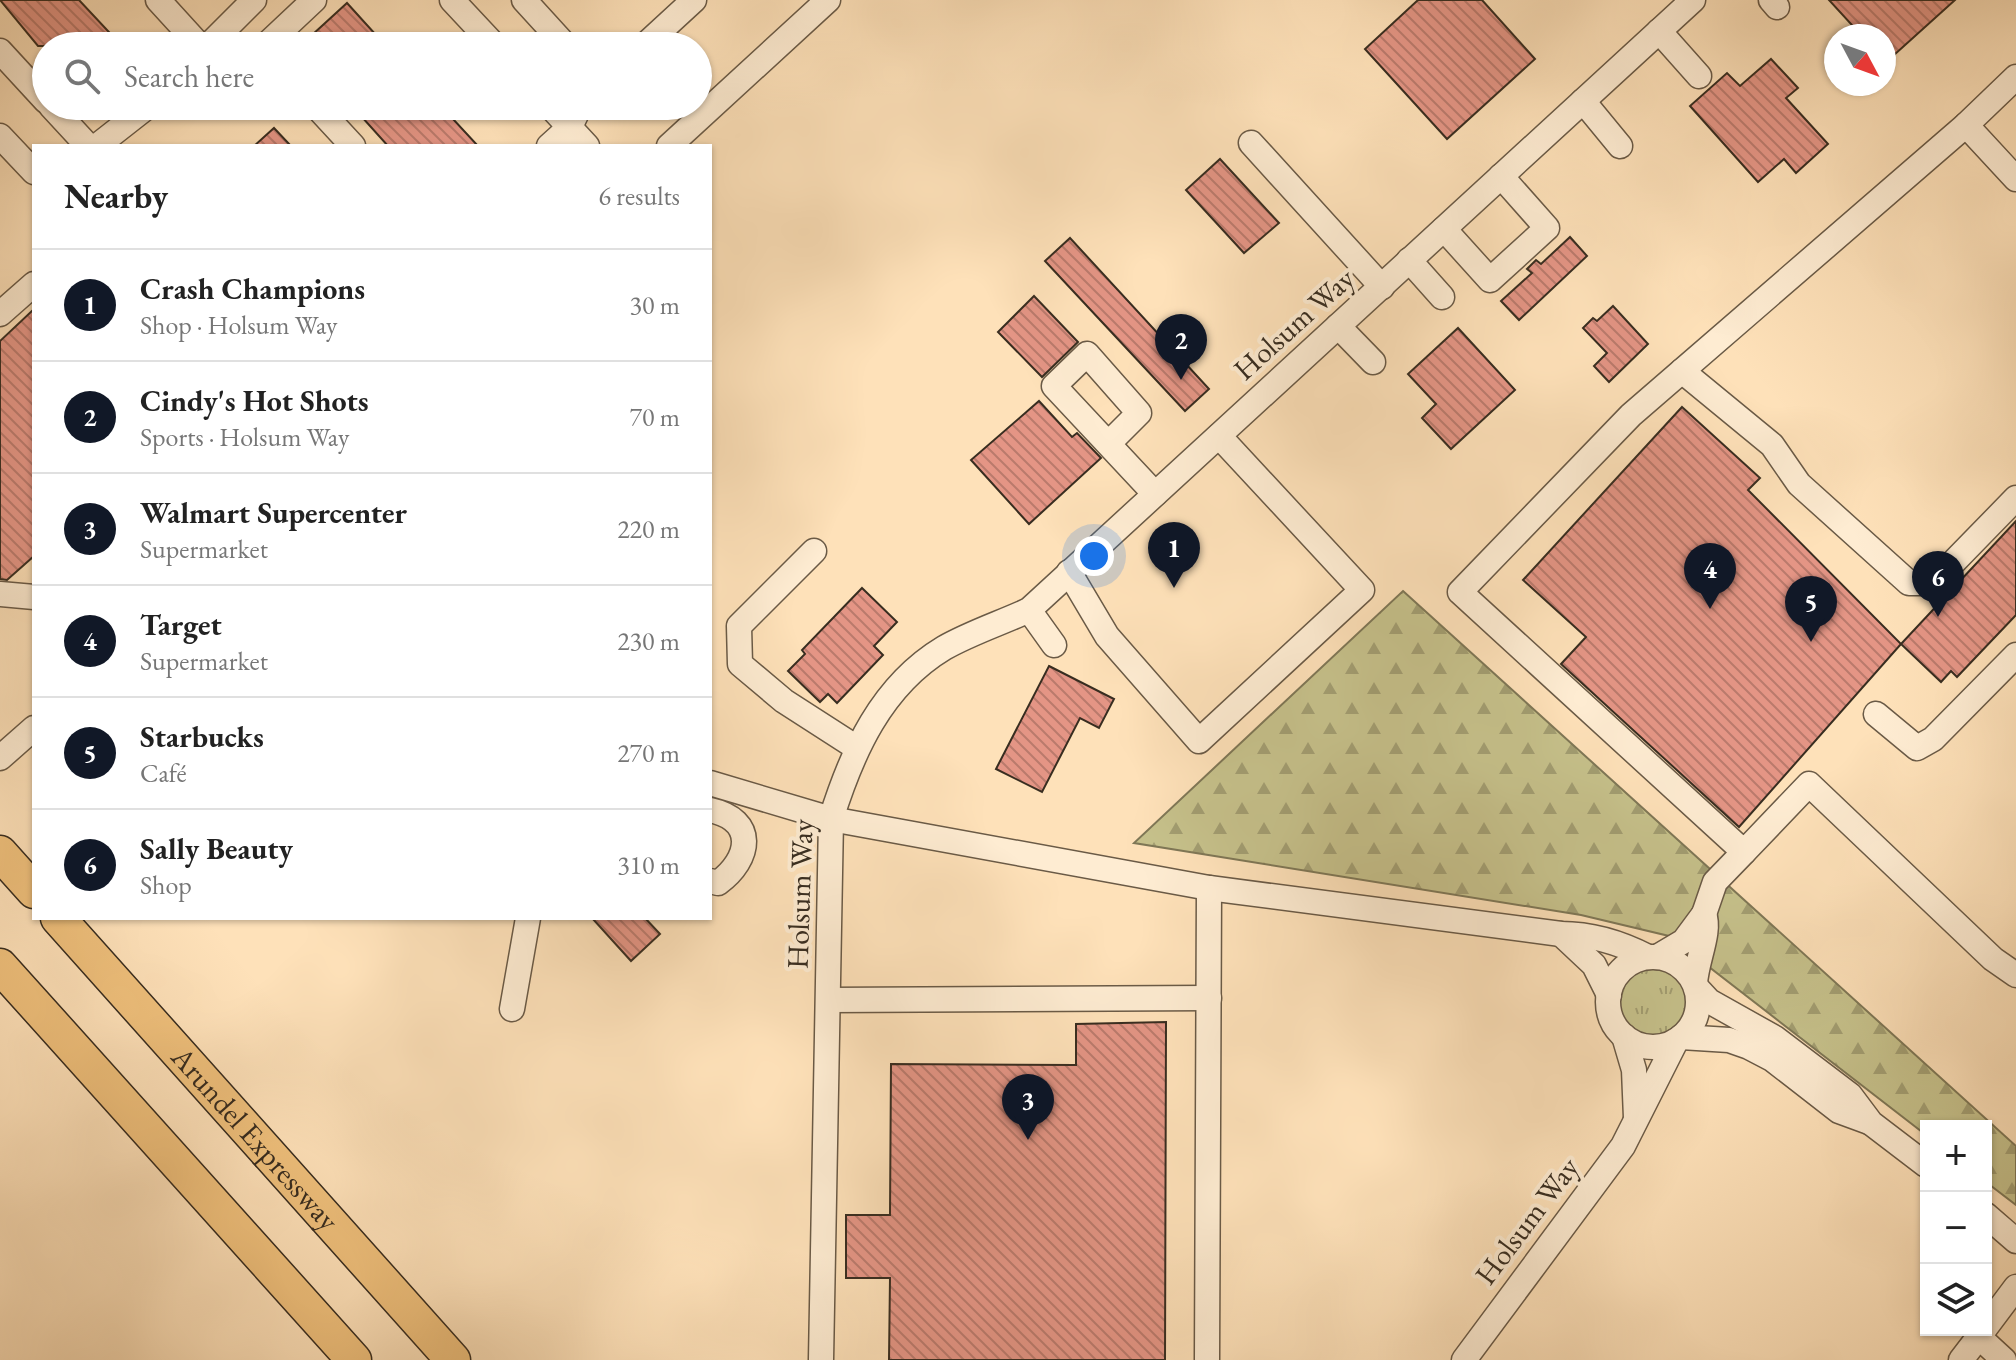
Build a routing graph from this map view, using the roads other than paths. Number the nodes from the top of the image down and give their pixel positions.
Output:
1 (158, 0) edge
2 (254, 0) edge
3 (314, 0) edge
4 (452, 0) edge
5 (524, 0) edge
6 (694, 0) edge
7 (828, 0) edge
8 (1693, 0) edge
9 (1659, 31) junction
10 (187, 32) edge
11 (222, 32) edge
12 (280, 32) edge
13 (482, 32) edge
14 (553, 32) edge
15 (659, 32) edge
16 (0, 51) edge
17 (1699, 76) dead end
18 (2016, 77) edge
19 (32, 86) edge
20 (1583, 101) junction
21 (712, 107) edge
22 (64, 120) edge
23 (130, 120) edge
24 (329, 120) edge
25 (572, 120) edge
26 (577, 120) edge
27 (697, 120) edge
28 (1966, 125) junction
29 (1251, 143) dead end
30 (86, 144) edge
31 (100, 144) edge
32 (351, 144) edge
33 (551, 144) edge
34 (586, 144) edge
35 (671, 144) edge
36 (3, 146) edge
37 (1620, 146) dead end
38 (32, 170) edge
39 (1501, 176) junction
40 (2016, 179) edge
41 (1444, 229) junction
42 (1409, 260) junction
43 (32, 286) edge
44 (1382, 287) junction
45 (1442, 297) dead end
46 (0, 314) edge
47 (1338, 326) junction
48 (1373, 362) dead end
49 (1682, 371) junction
50 (1219, 436) junction
51 (1109, 443) dead end
52 (1155, 494) junction
53 (2016, 498) edge
54 (814, 551) dead end
55 (1069, 572) junction
56 (0, 594) edge
57 (32, 597) edge
58 (1029, 610) junction
59 (1054, 645) dead end
60 (2016, 655) edge
61 (1876, 714) dead end
62 (32, 730) edge
63 (857, 748) junction
64 (2, 757) edge
65 (712, 784) edge
66 (712, 810) edge
67 (831, 819) junction
68 (1744, 852) junction
69 (0, 853) edge
70 (712, 882) edge
71 (1209, 888) junction
72 (32, 889) edge
73 (1704, 914) junction
74 (60, 920) edge
75 (528, 920) edge
76 (1561, 934) junction
77 (1652, 957) junction
78 (0, 966) edge
79 (2016, 975) edge
80 (1696, 986) junction
81 (1609, 995) junction
82 (1209, 998) junction
83 (829, 1000) junction
84 (512, 1009) dead end
85 (1624, 1036) junction
86 (1679, 1039) junction
87 (1636, 1118) junction
88 (1871, 1123) junction
89 (1920, 1160) edge
90 (306, 1195) junction
91 (1992, 1220) edge
92 (2016, 1241) edge
93 (285, 1283) junction
94 (2016, 1287) edge
95 (1992, 1319) edge
96 (1979, 1336) edge
97 (1987, 1336) edge
98 (343, 1360) edge
99 (354, 1360) edge
100 (453, 1360) edge
101 (468, 1360) edge
102 (821, 1360) edge
103 (1207, 1360) edge
104 (1464, 1360) edge
105 (1961, 1360) edge
106 (2004, 1360) edge

1 - 10 street
2 - 11 street
3 - 12 street
4 - 13 street
5 - 14 street
6 - 15 street
7 - 21 street
8 - 9 street, Holsum Way
9 - 17 street
9 - 20 street, Holsum Way
16 - 19 street
18 - 28 street
20 - 37 street
20 - 39 street, Holsum Way
22 - 30 street
23 - 31 street
24 - 32 street
25 - 33 street
26 - 34 street
27 - 35 street
28 - 40 street
28 - 49 street
29 - 44 street
36 - 38 street
39 - 41 street, Holsum Way
39 - 41 street
41 - 42 street, Holsum Way
42 - 44 street, Holsum Way
42 - 45 street
43 - 46 street
44 - 47 street, Holsum Way
47 - 48 street
47 - 50 street, Holsum Way
49 - 53 street
49 - 68 street
50 - 52 street, Holsum Way
50 - 55 street
51 - 52 street
52 - 55 street, Holsum Way
54 - 63 street
55 - 58 street, Holsum Way
56 - 57 street
58 - 59 street
58 - 63 street, Holsum Way
60 - 61 street
62 - 64 street
63 - 67 street, Holsum Way
65 - 67 street
66 - 70 street
67 - 71 street
67 - 83 street, Holsum Way
68 - 73 street
68 - 79 street
69 - 72 highway
71 - 76 street
71 - 82 street
73 - 77 street
73 - 80 street
74 - 90 highway, Arundel Expressway
75 - 84 street
76 - 77 street
76 - 81 street
77 - 80 street
77 - 81 street
78 - 93 highway
80 - 86 street
80 - 88 street
81 - 85 street
82 - 83 street
82 - 103 street
83 - 102 street, Holsum Way
85 - 86 street
85 - 87 street
86 - 87 street, Holsum Way
86 - 88 street
87 - 104 street, Holsum Way
88 - 89 street
90 - 100 highway, Arundel Expressway
90 - 101 highway
91 - 92 street
93 - 98 highway
93 - 99 highway
94 - 95 street
96 - 105 street
97 - 106 street

